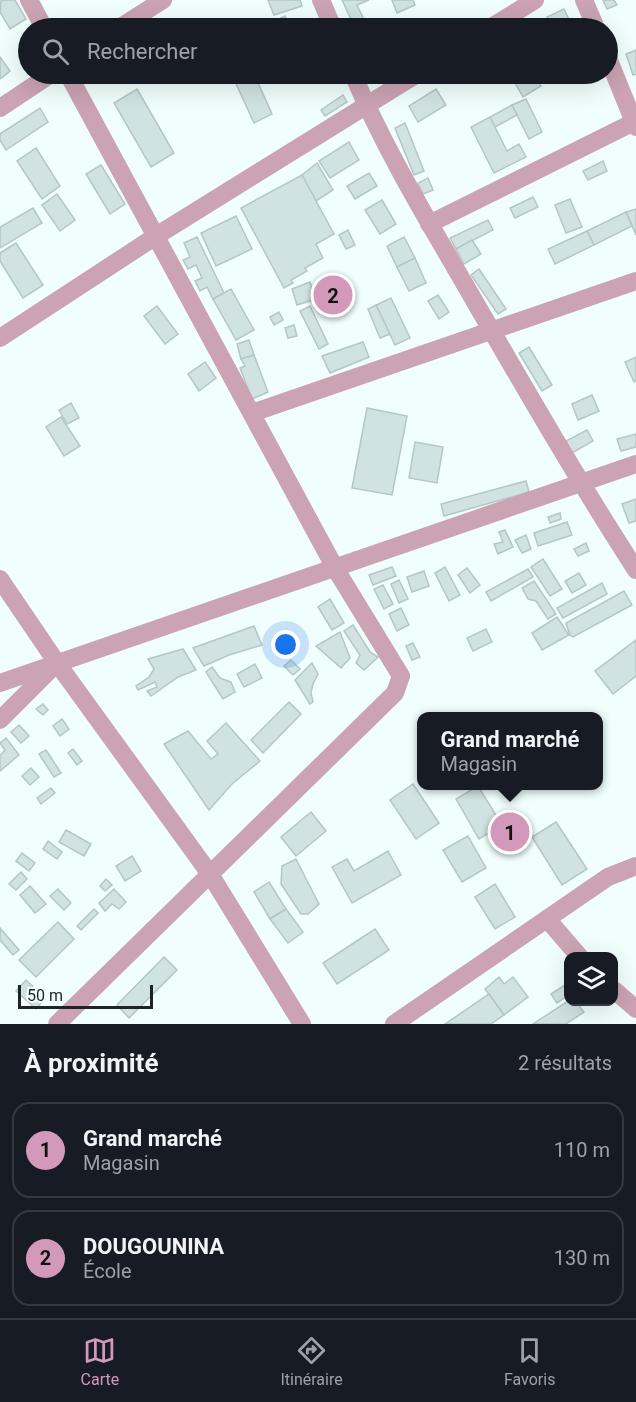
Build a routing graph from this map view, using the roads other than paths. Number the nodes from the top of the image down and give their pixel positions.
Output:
1 (29, 0) edge
2 (163, 0) edge
3 (321, 0) edge
4 (535, 0) edge
5 (584, 0) edge
6 (39, 18) edge
7 (135, 18) edge
8 (329, 18) edge
9 (506, 18) edge
10 (592, 18) edge
11 (618, 82) edge
12 (36, 84) edge
13 (73, 84) edge
14 (357, 84) edge
15 (401, 84) edge
16 (366, 105) junction
17 (0, 108) edge
18 (635, 124) edge
19 (429, 224) junction
20 (156, 236) junction
21 (636, 281) edge
22 (491, 330) junction
23 (0, 338) edge
24 (252, 413) junction
25 (636, 465) edge
26 (580, 484) junction
27 (335, 568) junction
28 (636, 570) edge
29 (0, 579) edge
30 (57, 663) junction
31 (0, 683) edge
32 (0, 720) edge
33 (636, 866) edge
34 (210, 874) junction
35 (547, 919) junction
36 (575, 952) edge
37 (618, 993) edge
38 (636, 1009) edge
39 (57, 1024) edge
40 (302, 1024) edge
41 (394, 1024) edge

1 - 6 street
2 - 7 street
3 - 8 street
4 - 9 street
5 - 10 street
11 - 18 street
12 - 17 street
13 - 20 street
14 - 16 street
15 - 16 street
16 - 19 street
16 - 20 street
18 - 19 street
19 - 22 street
20 - 23 street
20 - 24 street
21 - 22 street
22 - 24 street
22 - 26 street
24 - 27 street
25 - 26 street
26 - 27 street
26 - 28 street
27 - 30 street
27 - 34 street
29 - 30 street
30 - 31 street
30 - 32 street
30 - 34 street
33 - 35 street
34 - 39 street
34 - 40 street
35 - 36 street
35 - 41 street
37 - 38 street

